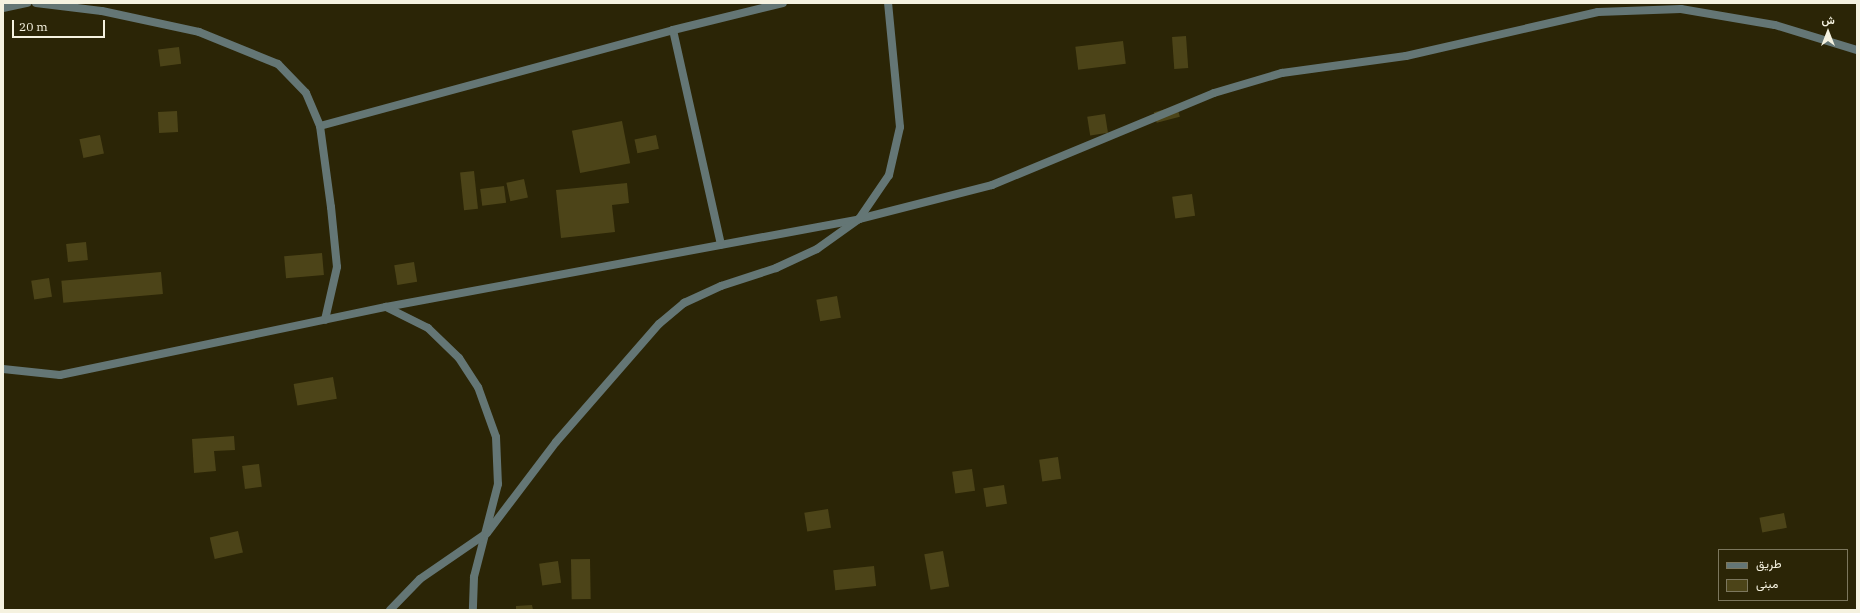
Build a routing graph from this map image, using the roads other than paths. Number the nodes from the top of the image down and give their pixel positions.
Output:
1 (27, 3) edge
2 (36, 3) edge
3 (783, 3) edge
4 (888, 3) edge
5 (3, 8) edge
6 (672, 30) junction
7 (1857, 50) edge
8 (320, 126) junction
9 (859, 218) junction
10 (721, 245) junction
11 (386, 307) junction
12 (325, 320) junction
13 (3, 369) edge
14 (486, 532) junction
15 (390, 610) edge
16 (473, 610) edge

1 - 5 street
2 - 8 street
3 - 6 street
4 - 9 street
6 - 8 street
6 - 10 street
7 - 9 street
8 - 12 street
9 - 10 street
9 - 14 street
10 - 11 street
11 - 12 street
11 - 14 street
12 - 13 street
14 - 15 street
14 - 16 street

